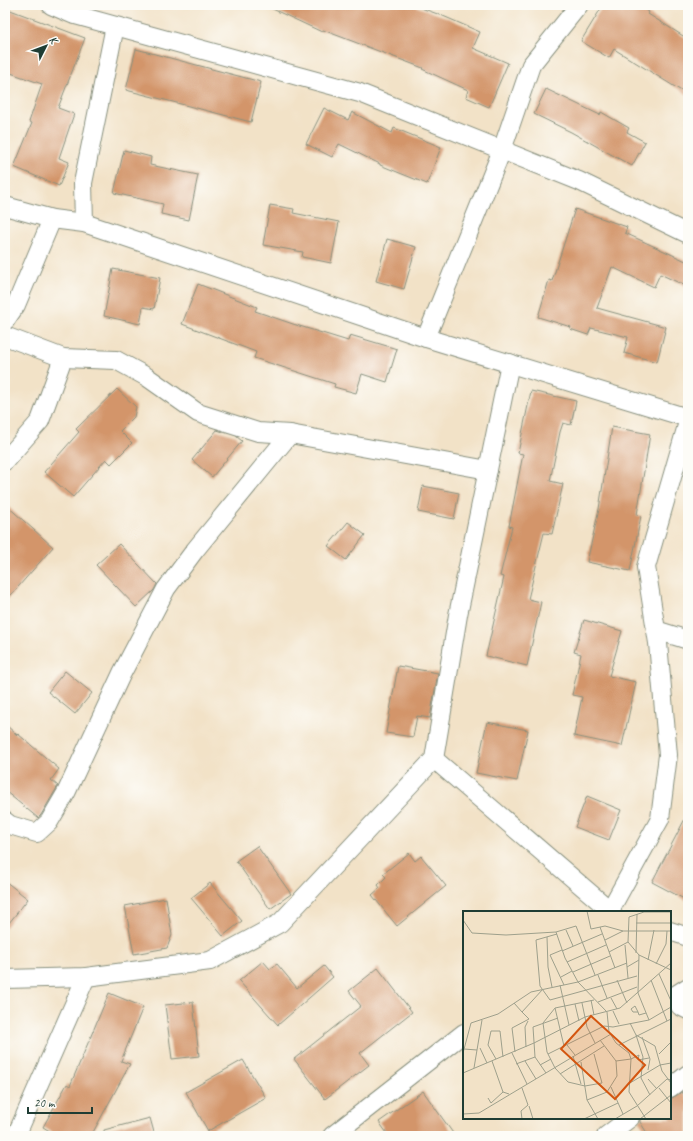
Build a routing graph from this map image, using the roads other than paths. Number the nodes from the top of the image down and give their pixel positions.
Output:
1 (50, 5) edge
2 (579, 5) edge
3 (75, 9) edge
4 (115, 26) junction
5 (502, 150) junction
6 (5, 206) edge
7 (52, 219) junction
8 (84, 223) junction
9 (688, 234) edge
10 (5, 321) edge
11 (5, 336) edge
12 (426, 338) junction
13 (63, 358) junction
14 (510, 363) junction
15 (688, 418) edge
16 (688, 422) edge
17 (290, 434) junction
18 (5, 461) edge
19 (488, 470) junction
20 (656, 630) junction
21 (688, 640) edge
22 (434, 759) junction
23 (5, 821) edge
24 (609, 911) edge
25 (611, 911) edge
26 (671, 932) edge
27 (688, 938) edge
28 (86, 977) junction
29 (5, 979) edge
30 (688, 987) edge
31 (688, 1010) edge
32 (463, 1034) edge
33 (688, 1074) edge
34 (671, 1087) edge
35 (629, 1119) edge
36 (16, 1136) edge
37 (332, 1136) edge
38 (606, 1136) edge

1 - 3 street
2 - 5 street
3 - 4 street
4 - 5 street
4 - 8 street
5 - 9 street
5 - 12 street
6 - 7 street
7 - 8 street
7 - 10 street
8 - 12 street
11 - 13 street
12 - 14 street
13 - 17 street
13 - 18 street
14 - 15 street
14 - 19 street
16 - 20 street
17 - 19 street
17 - 23 street
19 - 22 street
20 - 21 street
20 - 25 street
22 - 24 street
22 - 28 street
26 - 27 street
28 - 29 street
28 - 36 street
30 - 31 street
32 - 37 street
33 - 34 street
35 - 38 street

